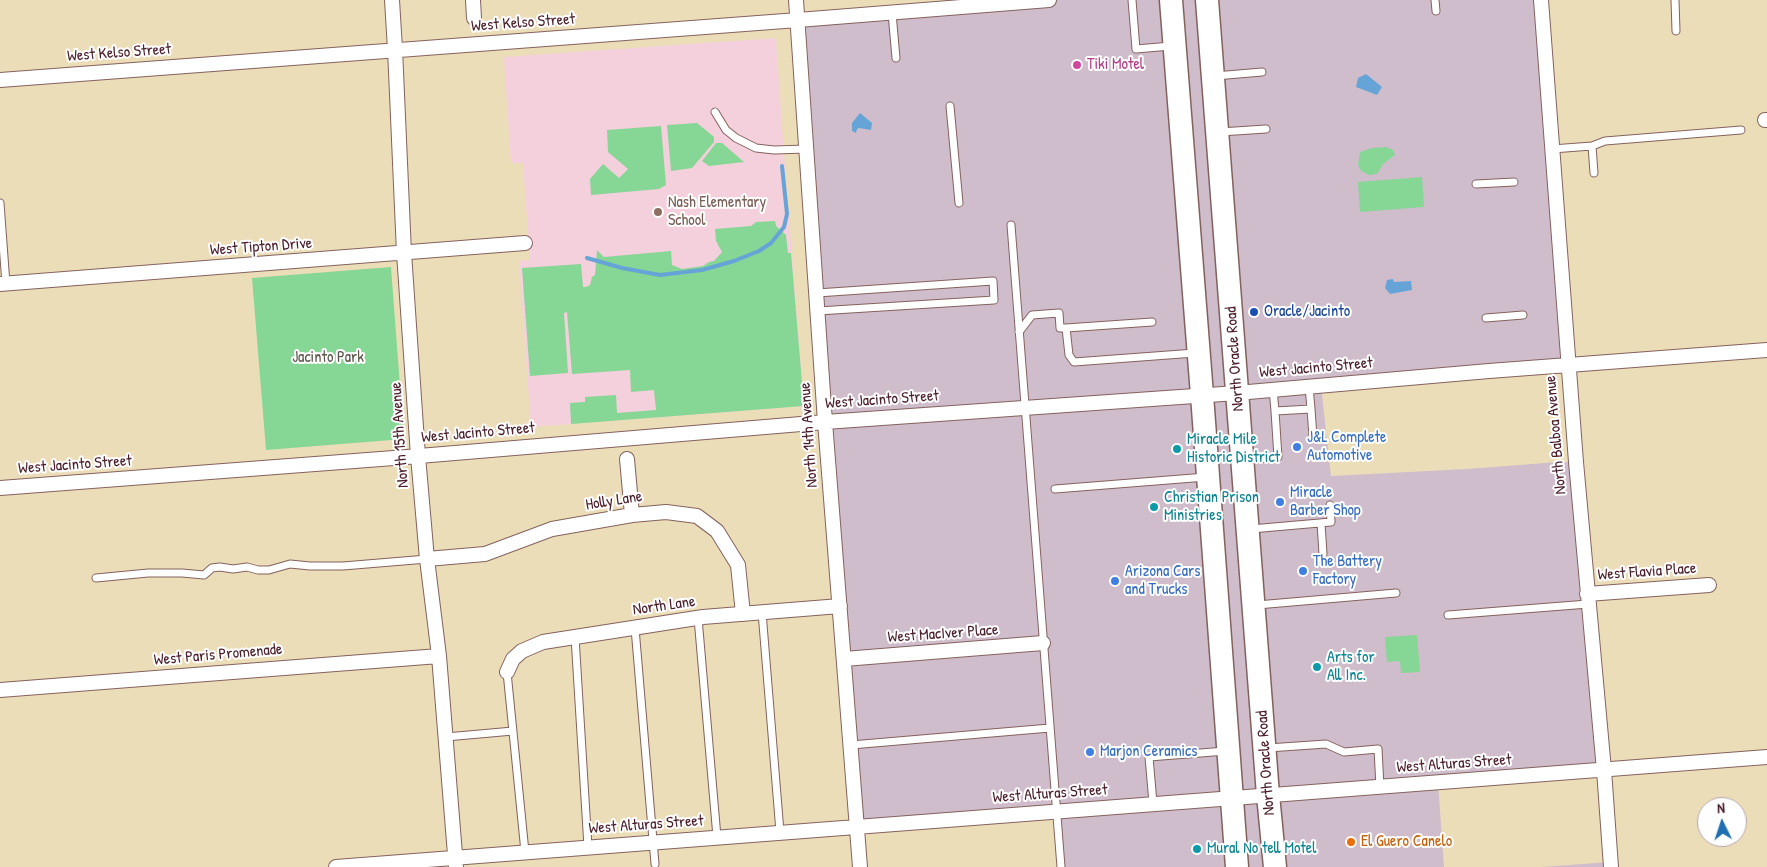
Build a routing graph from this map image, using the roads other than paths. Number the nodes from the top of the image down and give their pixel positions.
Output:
1 (392, 0) edge
2 (473, 0) edge
3 (796, 0) edge
4 (1049, 0) edge
5 (1132, 0) edge
6 (1171, 0) edge
7 (1207, 0) edge
8 (1435, 0) edge
9 (1541, 0) edge
10 (1675, 0) edge
11 (994, 2) edge
12 (1436, 11) dead end
13 (892, 13) junction
14 (474, 18) dead end
15 (798, 20) junction
16 (1676, 31) dead end
17 (1174, 46) junction
18 (395, 49) junction
19 (896, 58) dead end
20 (1262, 72) dead end
21 (1213, 76) junction
22 (0, 80) edge
23 (950, 106) dead end
24 (715, 112) dead end
25 (1266, 129) dead end
26 (1741, 130) dead end
27 (1218, 133) junction
28 (1592, 146) junction
29 (1552, 149) junction
30 (807, 150) junction
31 (1594, 173) dead end
32 (1514, 182) dead end
33 (1476, 184) dead end
34 (0, 203) edge
35 (959, 204) dead end
36 (1012, 225) dead end
37 (525, 244) dead end
38 (404, 253) junction
39 (3, 284) edge
40 (817, 293) junction
41 (818, 311) junction
42 (1523, 315) dead end
43 (1486, 318) dead end
44 (1152, 322) dead end
45 (1066, 328) junction
46 (1019, 332) junction
47 (1767, 350) edge
48 (1199, 353) junction
49 (1568, 365) junction
50 (1309, 386) junction
51 (1273, 389) junction
52 (1237, 393) junction
53 (1202, 396) junction
54 (1025, 408) junction
55 (1311, 408) junction
56 (1275, 411) junction
57 (826, 422) junction
58 (1313, 437) dead end
59 (418, 456) junction
60 (627, 460) dead end
61 (1243, 460) junction
62 (1208, 477) junction
63 (0, 488) edge
64 (1055, 488) dead end
65 (1330, 504) dead end
66 (632, 515) junction
67 (1321, 523) junction
68 (1248, 529) junction
69 (1323, 554) dead end
70 (427, 559) junction
71 (96, 578) dead end
72 (1709, 585) dead end
73 (1396, 593) dead end
74 (1587, 599) junction
75 (1254, 605) junction
76 (840, 606) junction
77 (762, 612) junction
78 (743, 614) junction
79 (1448, 615) dead end
80 (698, 618) junction
81 (635, 628) junction
82 (575, 636) junction
83 (1043, 643) junction
84 (439, 656) junction
85 (844, 659) junction
86 (507, 672) joint
87 (0, 690) edge
88 (1050, 728) junction
89 (513, 731) junction
90 (446, 737) junction
91 (850, 745) junction
92 (1265, 748) junction
93 (1229, 751) junction
94 (1767, 757) edge
95 (1604, 770) junction
96 (1380, 787) junction
97 (1268, 795) junction
98 (1232, 797) junction
99 (1152, 803) junction
100 (1058, 811) junction
101 (858, 826) junction
102 (780, 832) junction
103 (717, 837) junction
104 (652, 842) junction
105 (588, 847) junction
106 (525, 852) junction
107 (456, 862) edge
108 (656, 866) edge
109 (336, 867) edge
110 (860, 867) edge
111 (1062, 867) edge
112 (1237, 867) edge
113 (1275, 867) edge
114 (1611, 867) edge

1 - 18 street, North 15th Avenue
2 - 14 street
3 - 15 street, North 14th Avenue
4 - 11 street, West Kelso Street
5 - 17 lane
6 - 17 main road
7 - 21 main road, North Oracle Road
8 - 12 lane
9 - 29 street, North Balboa Avenue
10 - 16 lane
11 - 13 street, West Kelso Street
13 - 15 street, West Kelso Street
13 - 19 lane
15 - 18 street, West Kelso Street
15 - 30 street, North 14th Avenue
17 - 48 main road
18 - 22 street, West Kelso Street
18 - 38 street, North 15th Avenue
20 - 21 lane
21 - 27 main road, North Oracle Road
23 - 35 lane
24 - 30 lane
25 - 27 lane
26 - 28 lane
27 - 52 main road, North Oracle Road
28 - 29 lane
28 - 31 lane
29 - 49 street, North Balboa Avenue
30 - 40 street, North 14th Avenue
32 - 33 lane
34 - 39 lane
36 - 46 lane
37 - 38 street, West Tipton Drive
38 - 39 street, West Tipton Drive
38 - 59 street, North 15th Avenue
40 - 41 street, North 14th Avenue
40 - 41 lane
41 - 57 street, North 14th Avenue
42 - 43 lane
44 - 45 lane
45 - 46 lane
45 - 48 lane
46 - 54 lane
47 - 49 street, West Jacinto Street
48 - 53 main road
49 - 50 street, West Jacinto Street
49 - 74 street, North Balboa Avenue
50 - 51 street, West Jacinto Street
50 - 55 lane
51 - 52 street, West Jacinto Street
51 - 56 lane
52 - 53 street, West Jacinto Street
52 - 61 main road, North Oracle Road
53 - 54 street, West Jacinto Street
53 - 62 main road
54 - 57 street, West Jacinto Street
54 - 83 lane
55 - 56 lane
55 - 58 lane
56 - 61 lane
57 - 59 street, West Jacinto Street
57 - 76 street, North 14th Avenue
59 - 63 street, West Jacinto Street
59 - 70 street, North 15th Avenue
60 - 66 street
61 - 68 main road, North Oracle Road
62 - 64 lane
62 - 93 main road
65 - 67 lane
66 - 70 street, Holly Lane
66 - 78 street, Holly Lane
67 - 68 lane
67 - 69 lane
68 - 75 main road, North Oracle Road
70 - 71 lane
70 - 84 street, North 15th Avenue
72 - 74 street, West Flavia Place
73 - 75 lane
74 - 79 lane
74 - 95 street, North Balboa Avenue
75 - 92 main road, North Oracle Road
76 - 77 street, North Lane
76 - 85 street, North 14th Avenue
77 - 78 street, North Lane
77 - 102 lane
78 - 80 street, North Lane
80 - 81 street, North Lane
80 - 103 lane
81 - 82 street, North Lane
81 - 104 lane
82 - 86 street, North Lane
82 - 105 lane
83 - 85 street, West MacIver Place
83 - 88 lane
84 - 87 street, West Paris Promenade
84 - 90 street, North 15th Avenue
85 - 91 street, North 14th Avenue
86 - 89 lane
88 - 91 lane
88 - 100 lane
89 - 90 lane
89 - 106 lane
90 - 107 street, North 15th Avenue
91 - 101 street, North 14th Avenue
92 - 96 lane
92 - 97 main road, North Oracle Road
93 - 98 main road
93 - 99 lane
94 - 95 street, West Alturas Street
95 - 96 street, West Alturas Street
95 - 114 street, North Balboa Avenue
96 - 97 street, West Alturas Street
97 - 98 street, West Alturas Street
97 - 113 main road, North Oracle Road
98 - 99 street, West Alturas Street
98 - 112 main road
99 - 100 street, West Alturas Street
100 - 101 street, West Alturas Street
100 - 111 lane
101 - 102 street, West Alturas Street
101 - 110 street, North 14th Avenue
102 - 103 street, West Alturas Street
103 - 104 street, West Alturas Street
104 - 105 street, West Alturas Street
104 - 108 lane
105 - 106 street, West Alturas Street
106 - 107 street, West Alturas Street
107 - 109 street, West Alturas Street

